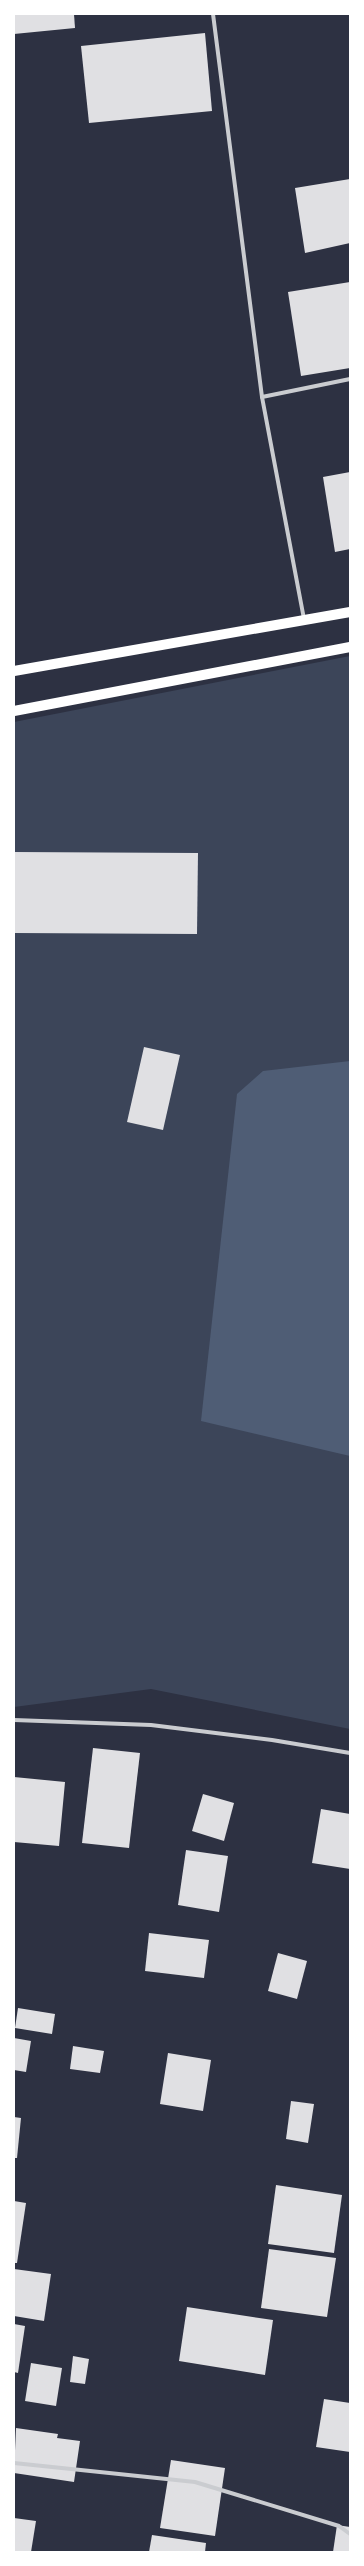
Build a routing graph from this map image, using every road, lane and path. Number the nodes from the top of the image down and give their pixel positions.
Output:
1 (213, 14) edge
2 (350, 379) edge
3 (262, 397) junction
4 (350, 612) edge
5 (304, 620) junction
6 (350, 646) edge
7 (14, 671) edge
8 (14, 711) edge
9 (14, 1720) edge
10 (350, 1753) edge
11 (14, 2463) edge
12 (350, 2534) edge

1 - 3 street
2 - 3 street
3 - 5 street
4 - 5 main road
5 - 7 main road
6 - 8 main road
9 - 10 street
11 - 12 street

